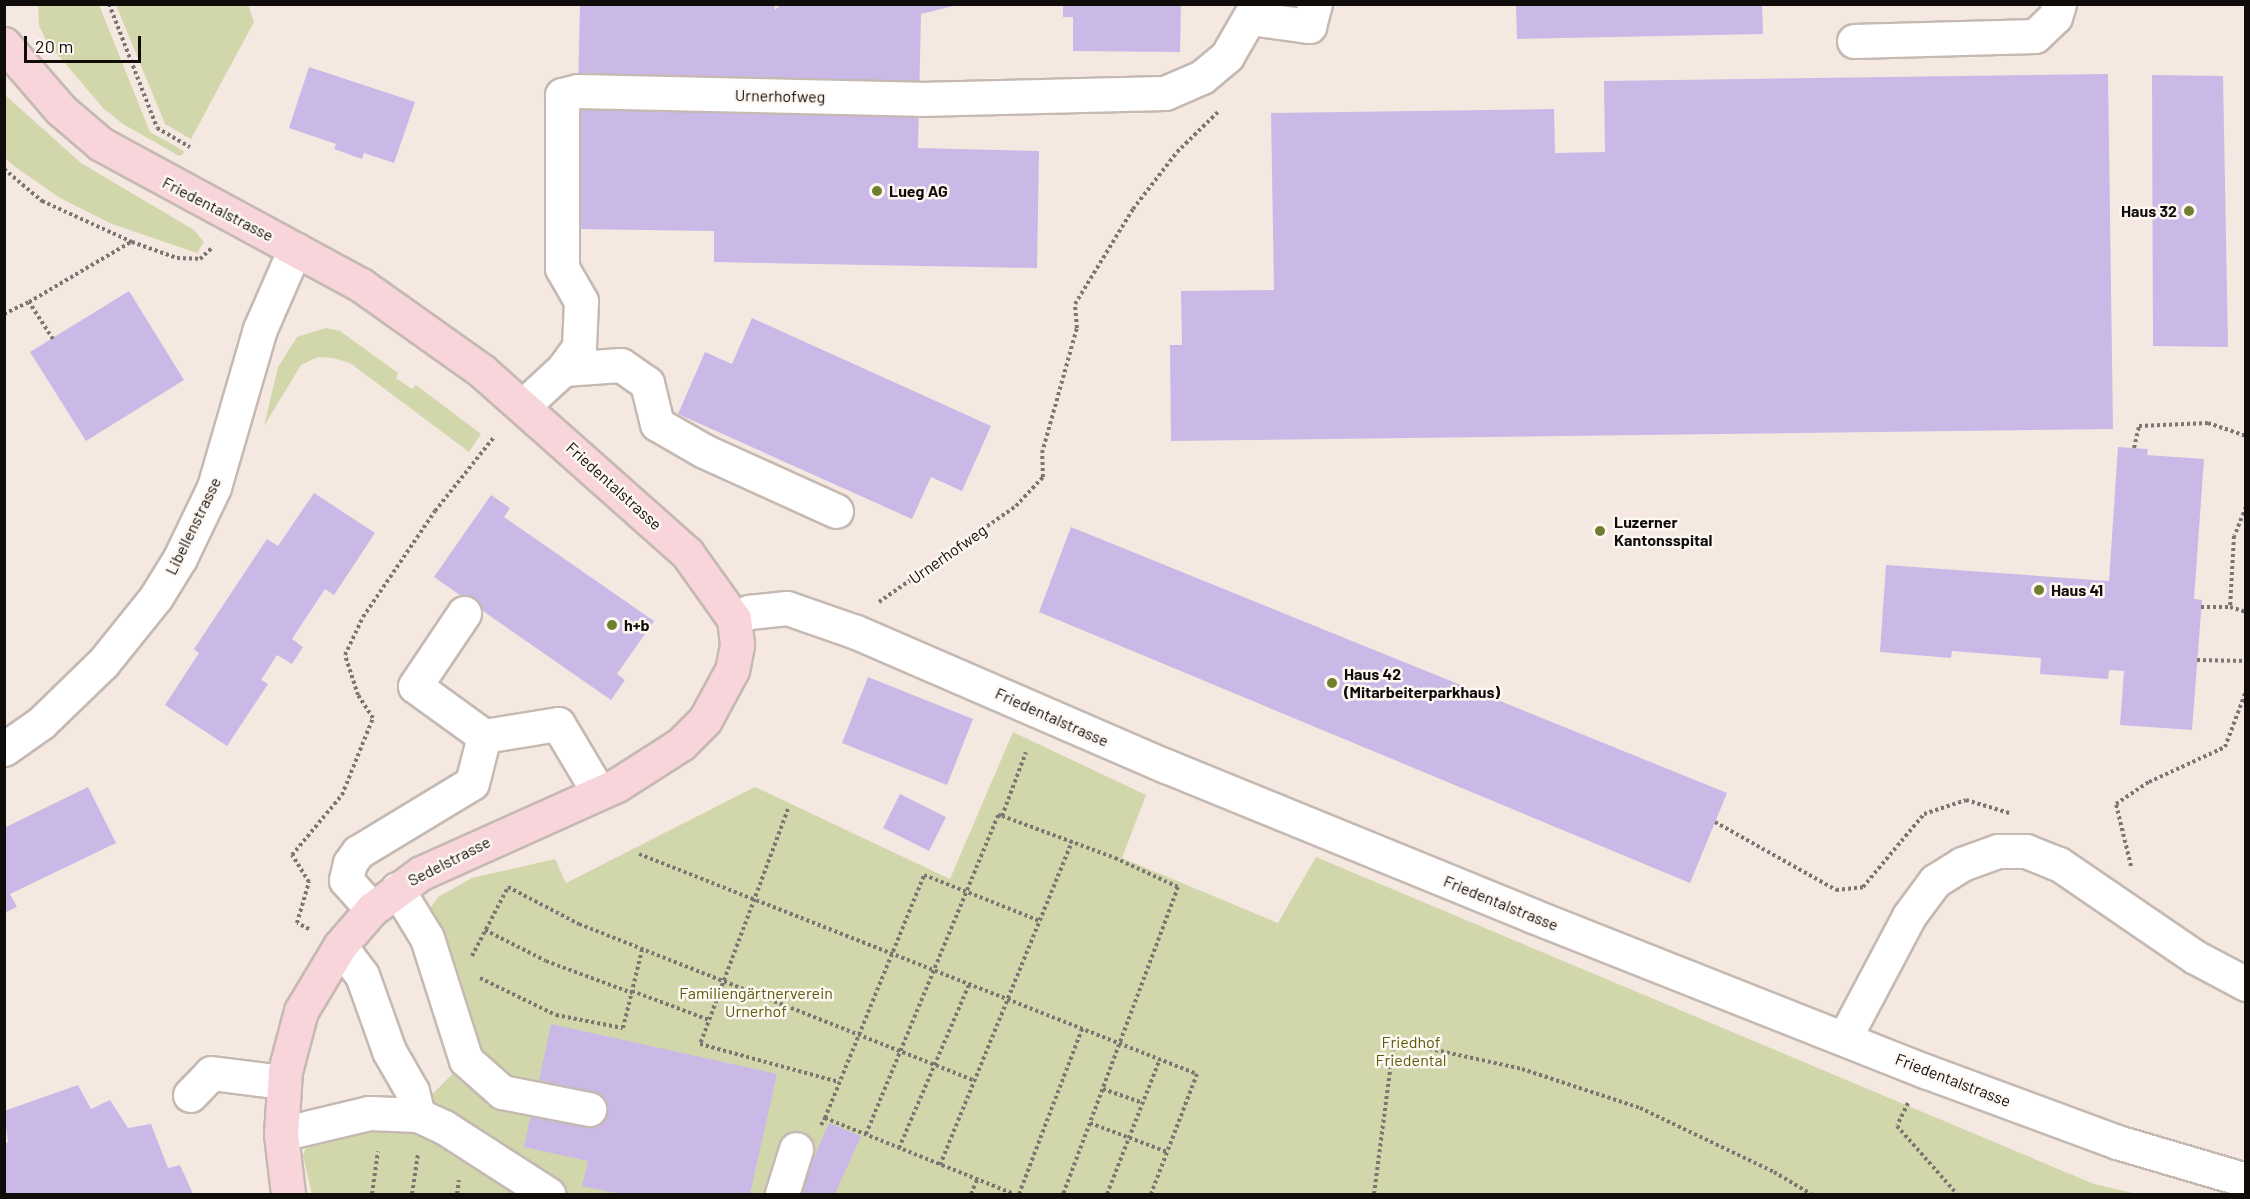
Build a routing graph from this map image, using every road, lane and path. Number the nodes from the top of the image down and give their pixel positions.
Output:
1 (109, 4) edge
2 (1315, 4) edge
3 (2059, 4) edge
4 (1254, 11) edge
5 (1854, 41) dead end
6 (4, 44) edge
7 (1226, 105) dead end
8 (196, 150) dead end
9 (4, 169) edge
10 (132, 242) junction
11 (295, 249) junction
12 (211, 251) dead end
13 (29, 302) junction
14 (4, 314) edge
15 (53, 339) dead end
16 (563, 369) junction
17 (523, 406) junction
18 (494, 436) dead end
19 (2246, 436) edge
20 (2134, 447) dead end
21 (2246, 507) edge
22 (836, 512) dead end
23 (2201, 607) dead end
24 (2230, 607) junction
25 (2246, 612) edge
26 (464, 613) dead end
27 (734, 620) junction
28 (856, 632) junction
29 (2197, 660) dead end
30 (2246, 661) edge
31 (2246, 691) edge
32 (484, 736) junction
33 (4, 749) edge
34 (1026, 752) dead end
35 (599, 792) junction
36 (788, 810) dead end
37 (1002, 816) junction
38 (1071, 842) junction
39 (639, 854) dead end
40 (397, 889) junction
41 (966, 892) junction
42 (2109, 895) junction
43 (754, 900) junction
44 (372, 909) junction
45 (1040, 921) junction
46 (485, 930) junction
47 (329, 940) junction
48 (642, 950) junction
49 (892, 955) junction
50 (470, 960) dead end
51 (933, 971) junction
52 (475, 975) dead end
53 (723, 982) junction
54 (2246, 984) edge
55 (969, 985) junction
56 (632, 992) junction
57 (1008, 1000) junction
58 (710, 1020) junction
59 (1082, 1029) junction
60 (859, 1034) junction
61 (1845, 1037) junction
62 (1119, 1044) junction
63 (900, 1050) junction
64 (1160, 1059) junction
65 (935, 1065) junction
66 (975, 1081) junction
67 (283, 1082) junction
68 (839, 1082) junction
69 (1103, 1089) junction
70 (1912, 1094) dead end
71 (190, 1095) dead end
72 (1143, 1103) junction
73 (589, 1109) dead end
74 (418, 1115) junction
75 (825, 1118) junction
76 (1090, 1123) junction
77 (281, 1134) junction
78 (866, 1134) junction
79 (1129, 1137) junction
80 (899, 1148) junction
81 (378, 1149) dead end
82 (796, 1149) joint
83 (419, 1150) dead end
84 (1167, 1152) junction
85 (940, 1165) junction
86 (977, 1180) junction
87 (2246, 1180) edge
88 (288, 1194) edge
89 (372, 1194) edge
90 (412, 1194) edge
91 (548, 1194) edge
92 (782, 1194) edge
93 (971, 1194) edge
94 (1014, 1194) edge
95 (1019, 1194) edge
96 (1064, 1194) edge
97 (1107, 1194) edge
98 (1151, 1194) edge
99 (1374, 1194) edge
100 (1811, 1194) edge
101 (1957, 1194) edge

1 - 8 path
2 - 4 street, Urnerhofweg
3 - 5 street
4 - 16 street, Urnerhofweg
6 - 11 main road, Friedentalstrasse
7 - 28 path, Urnerhofweg
9 - 10 path
10 - 12 path
10 - 13 path
11 - 17 main road, Friedentalstrasse
11 - 33 street, Libellenstrasse
13 - 14 path
13 - 15 path
16 - 17 street
16 - 22 street
17 - 27 main road, Friedentalstrasse
18 - 47 path
19 - 20 path
21 - 24 path
23 - 24 path
24 - 25 path
26 - 32 street
27 - 28 street, Friedentalstrasse
27 - 35 main road, Sedelstrasse
28 - 61 street, Friedentalstrasse
29 - 30 path
31 - 42 path
32 - 35 street
32 - 44 street
34 - 37 path
35 - 40 main road, Sedelstrasse
36 - 43 path
37 - 38 path
37 - 41 path
38 - 45 path
38 - 62 path
39 - 43 path
40 - 44 main road, Sedelstrasse
40 - 73 street
41 - 45 path
41 - 49 path
41 - 51 path
42 - 54 street
42 - 61 street
43 - 49 path
43 - 53 path
44 - 47 main road, Sedelstrasse
45 - 57 path
46 - 48 path
46 - 50 path
46 - 56 path
47 - 67 main road, Sedelstrasse
47 - 74 street
48 - 53 path
48 - 56 path
49 - 51 path
49 - 60 path
51 - 55 path
51 - 63 path
52 - 56 path
53 - 58 path
53 - 60 path
55 - 57 path
55 - 65 path
56 - 58 path
57 - 59 path
57 - 66 path
58 - 68 path
59 - 62 path
59 - 95 path
60 - 63 path
60 - 68 path
61 - 87 street, Friedentalstrasse
62 - 64 path
62 - 69 path
63 - 65 path
63 - 78 path
64 - 72 path
64 - 84 path
65 - 66 path
65 - 80 path
66 - 85 path
67 - 71 street
67 - 77 main road, Sedelstrasse
68 - 75 path
69 - 72 path
69 - 76 path
70 - 101 path
72 - 79 path
74 - 77 street
74 - 91 street
75 - 78 path
75 - 82 path
76 - 79 path
76 - 96 path
77 - 88 main road, Sedelstrasse
78 - 80 path
79 - 84 path
79 - 97 path
80 - 85 path
81 - 89 path
82 - 92 street
83 - 90 path
84 - 98 path
85 - 86 path
86 - 93 path
86 - 94 path
99 - 100 path

